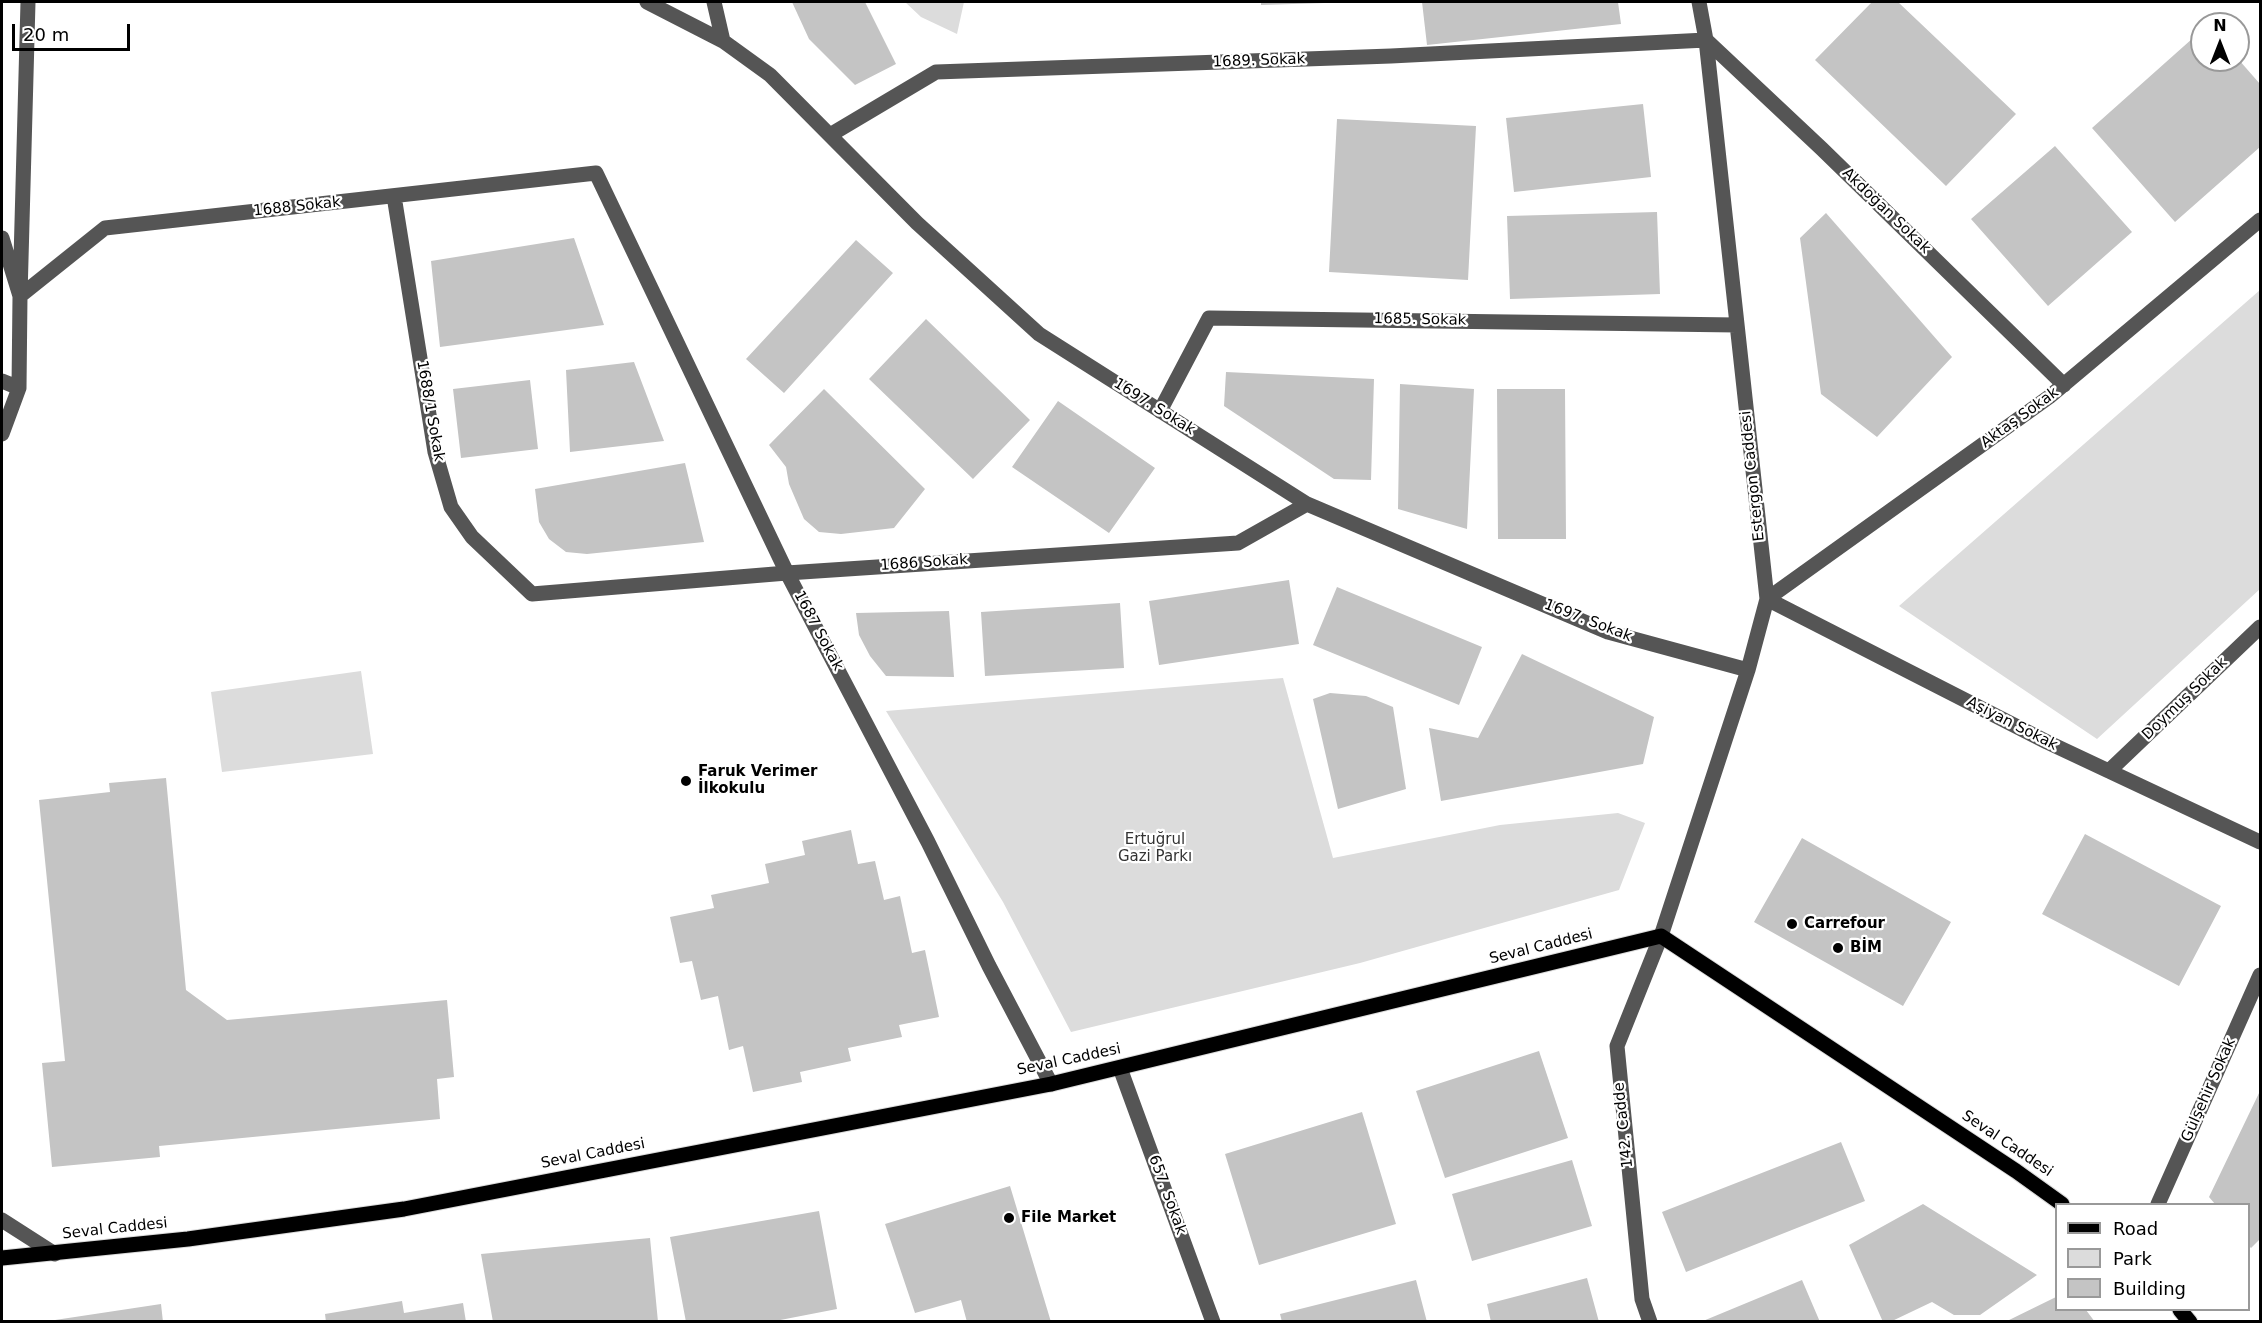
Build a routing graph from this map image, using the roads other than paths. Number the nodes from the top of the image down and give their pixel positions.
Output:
1 (28, 2) edge
2 (646, 2) edge
3 (714, 2) edge
4 (1699, 2) edge
5 (1706, 40) junction
6 (723, 41) junction
7 (830, 135) junction
8 (596, 173) joint
9 (394, 196) junction
10 (2260, 220) edge
11 (2, 238) edge
12 (20, 296) junction
13 (1737, 325) junction
14 (2, 381) edge
15 (2064, 385) junction
16 (19, 388) junction
17 (1160, 411) junction
18 (2, 434) edge
19 (1307, 504) junction
20 (787, 573) junction
21 (532, 594) joint
22 (1767, 600) junction
23 (2260, 627) edge
24 (1748, 670) junction
25 (2109, 771) junction
26 (2260, 842) edge
27 (1661, 936) junction
28 (2260, 975) edge
29 (1120, 1068) junction
30 (1051, 1084) junction
31 (2061, 1203) edge
32 (2158, 1203) edge
33 (2, 1220) edge
34 (55, 1254) junction
35 (2, 1258) edge
36 (1213, 1322) edge
37 (1650, 1322) edge

1 - 12 street
2 - 6 street, 1697. Sokak
3 - 6 street
4 - 5 street, Estergon Caddesi
5 - 7 street, 1689. Sokak
5 - 13 street, Estergon Caddesi
5 - 15 street, Akdoğan Sokak
6 - 7 street, 1697. Sokak
7 - 17 street, 1697. Sokak
8 - 9 street, 1688 Sokak
8 - 20 street, 1687 Sokak
9 - 12 street, 1688 Sokak
9 - 21 street, 1688/1 Sokak
10 - 15 street, Aktaş Sokak
11 - 12 street
12 - 16 street
13 - 17 street, 1685. Sokak
13 - 22 street, Estergon Caddesi
14 - 16 street
15 - 22 street, Aktaş Sokak
16 - 18 street
17 - 19 street, 1697. Sokak
19 - 20 street, 1686 Sokak
19 - 24 street, 1697. Sokak
20 - 21 street, 1686 Sokak
20 - 30 street, 1687 Sokak
22 - 24 street, Estergon Caddesi
22 - 25 street, Aşiyan Sokak
23 - 25 street, Doymuş Sokak
24 - 27 street, Estergon Caddesi
25 - 26 street, Aşiyan Sokak
27 - 29 main road, Seval Caddesi
27 - 31 main road, Seval Caddesi
27 - 37 street, 142. Cadde
28 - 32 street, Gülşehir Sokak
29 - 30 main road, Seval Caddesi
29 - 36 street, 657. Sokak
30 - 34 main road, Seval Caddesi
33 - 34 street
34 - 35 main road, Seval Caddesi

